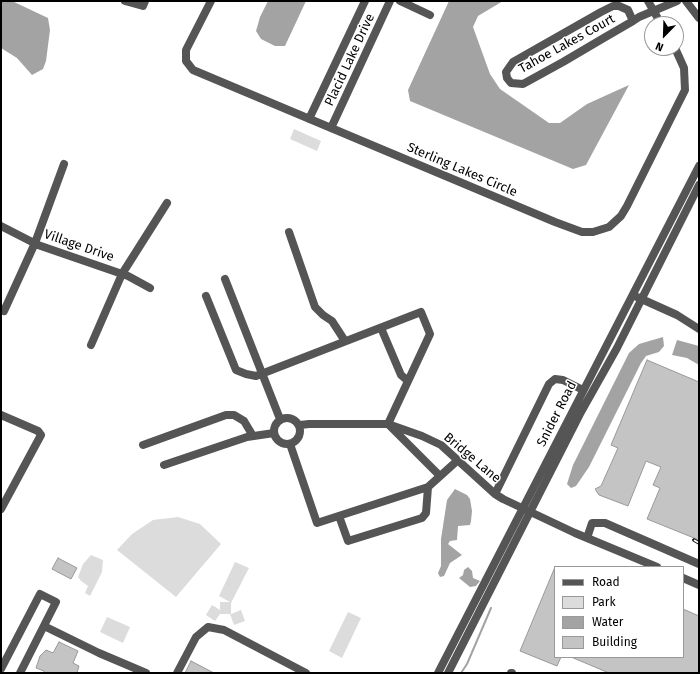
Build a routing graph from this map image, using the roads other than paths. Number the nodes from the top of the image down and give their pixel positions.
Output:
1 (125, 1) edge
2 (145, 1) edge
3 (211, 1) edge
4 (365, 1) edge
5 (390, 1) edge
6 (400, 1) edge
7 (648, 1) edge
8 (677, 1) edge
9 (686, 1) edge
10 (654, 11) junction
11 (430, 15) dead end
12 (657, 16) edge
13 (699, 18) edge
14 (634, 21) junction
15 (679, 56) edge
16 (309, 119) junction
17 (330, 128) junction
18 (64, 164) dead end
19 (699, 166) edge
20 (699, 185) edge
21 (167, 203) dead end
22 (1, 226) edge
23 (289, 232) dead end
24 (35, 243) junction
25 (122, 274) junction
26 (225, 279) dead end
27 (150, 288) dead end
28 (633, 295) junction
29 (206, 296) dead end
30 (641, 300) junction
31 (4, 311) dead end
32 (381, 328) junction
33 (699, 329) edge
34 (345, 342) junction
35 (91, 345) dead end
36 (262, 374) junction
37 (408, 381) junction
38 (583, 390) junction
39 (1, 415) edge
40 (280, 419) junction
41 (388, 424) junction
42 (300, 426) junction
43 (274, 433) junction
44 (253, 436) junction
45 (290, 444) junction
46 (143, 445) dead end
47 (458, 460) junction
48 (164, 465) dead end
49 (440, 476) junction
50 (428, 487) junction
51 (495, 494) junction
52 (523, 508) junction
53 (1, 509) edge
54 (531, 512) junction
55 (338, 516) junction
56 (587, 538) junction
57 (699, 564) edge
58 (655, 566) edge
59 (684, 578) edge
60 (699, 585) edge
61 (44, 626) junction
62 (1, 669) edge
63 (20, 673) edge
64 (146, 673) edge
65 (177, 673) edge
66 (306, 673) edge
67 (438, 673) edge
68 (448, 673) edge

1 - 2 street
3 - 16 street, Sterling Lakes Circle
4 - 16 street, Placid Lake Drive
5 - 17 street, Placid Lake Drive
6 - 11 street
7 - 10 street
8 - 10 street, Tahoe Lakes Court
9 - 13 street
10 - 12 street
10 - 14 street, Tahoe Lakes Court
14 - 14 street, Tahoe Lakes Court
15 - 17 street, Sterling Lakes Circle
16 - 17 street, Sterling Lakes Circle
18 - 24 street
19 - 28 street, Snider Road
20 - 30 street, Snider Road
21 - 25 street
22 - 24 street, Village Drive
23 - 34 street
24 - 25 street, Village Drive
24 - 31 street
25 - 27 street, Village Drive
25 - 35 street
26 - 36 street
28 - 30 street
28 - 38 street, Snider Road
29 - 36 street
30 - 33 street
30 - 54 street, Snider Road
32 - 34 street
32 - 37 street
32 - 37 street
34 - 36 street
36 - 40 street
37 - 41 street
38 - 51 street
38 - 52 street, Snider Road
39 - 53 street
40 - 42 street, Bridge Lane
40 - 43 street
41 - 42 street, Bridge Lane
41 - 47 street, Bridge Lane
41 - 49 street
42 - 45 street
43 - 44 street
43 - 45 street
44 - 46 street
44 - 48 street
45 - 55 street
47 - 49 street
47 - 51 street, Bridge Lane
49 - 50 street
50 - 55 street
50 - 55 street
51 - 52 street, Bridge Lane
52 - 54 street, Bridge Lane
52 - 67 street, Snider Road
54 - 56 street, Bridge Lane
54 - 68 street, Snider Road
56 - 57 street
56 - 58 street, Bridge Lane
59 - 60 street
61 - 62 street
61 - 63 street
61 - 64 street
65 - 66 street

